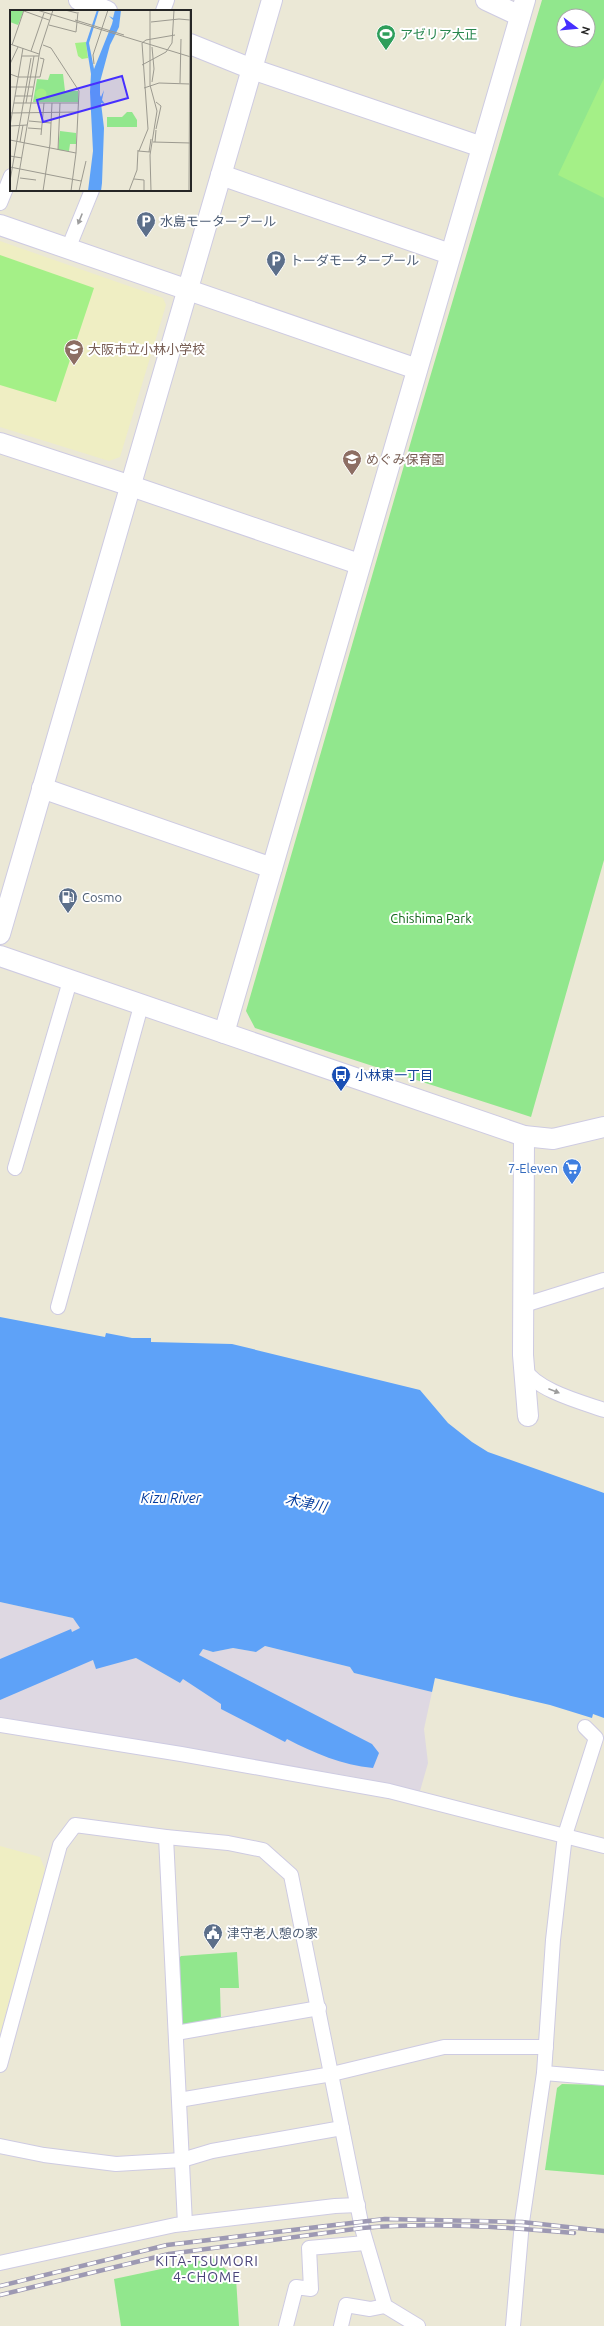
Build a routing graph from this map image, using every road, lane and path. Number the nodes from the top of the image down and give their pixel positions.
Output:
1 (167, 0) edge
2 (272, 0) edge
3 (486, 0) edge
4 (80, 3) edge
5 (522, 8) edge
6 (104, 10) edge
7 (163, 10) edge
8 (191, 44) edge
9 (252, 69) junction
10 (482, 147) junction
11 (221, 175) junction
12 (10, 178) edge
13 (92, 191) edge
14 (0, 203) edge
15 (0, 225) edge
16 (68, 249) junction
17 (450, 254) junction
18 (188, 290) junction
19 (417, 369) junction
20 (0, 443) edge
21 (131, 486) junction
22 (359, 564) junction
23 (42, 788) junction
24 (272, 868) junction
25 (0, 934) edge
26 (0, 956) edge
27 (70, 981) junction
28 (141, 1006) junction
29 (224, 1033) junction
30 (604, 1127) edge
31 (524, 1136) junction
32 (16, 1168) dead end
33 (604, 1280) edge
34 (524, 1305) junction
35 (58, 1307) dead end
36 (524, 1368) junction
37 (604, 1410) edge
38 (528, 1416) dead end
39 (0, 1725) edge
40 (585, 1726) dead end
41 (565, 1835) junction
42 (166, 1837) junction
43 (604, 1846) edge
44 (319, 2008) junction
45 (176, 2033) junction
46 (546, 2047) junction
47 (0, 2065) edge
48 (544, 2073) junction
49 (332, 2074) junction
50 (604, 2078) edge
51 (179, 2100) junction
52 (342, 2128) junction
53 (0, 2146) edge
54 (182, 2160) junction
55 (358, 2205) junction
56 (185, 2224) junction
57 (365, 2243) junction
58 (0, 2263) edge
59 (385, 2306) junction
60 (286, 2326) edge
61 (341, 2326) edge
62 (418, 2326) edge
63 (513, 2326) edge

1 - 7 street
2 - 9 street
3 - 5 street
4 - 6 street
5 - 10 street
8 - 9 street
9 - 10 street
9 - 11 street
10 - 17 street
11 - 17 street
11 - 18 street
12 - 14 street
13 -> 16 street
15 - 16 street
16 - 18 street
17 - 19 street
18 - 19 street
18 - 21 street
19 - 22 street
20 - 21 street
21 - 22 street
21 - 23 street
22 - 24 street
23 - 24 street
23 - 25 street
24 - 29 street
26 - 27 street
27 - 28 street
27 - 32 street
28 - 29 street
28 - 35 street
29 - 31 street
30 - 31 street
31 - 34 street
33 - 34 street
34 - 36 street
36 -> 37 street
36 - 38 street
39 - 41 street
40 - 41 street
41 - 43 street
41 - 46 street
42 - 44 street
42 - 45 street
42 - 47 street
44 - 45 street
44 - 49 street
45 - 51 street
46 - 48 street
46 - 49 street
48 - 50 street
48 - 63 street
49 - 51 street
49 - 52 street
51 - 54 street
52 - 54 street
52 - 55 street
53 - 54 street
54 - 56 street
55 - 56 street
55 - 57 street
56 - 58 street
57 - 59 street
57 - 60 street
59 - 61 street
59 - 62 street

